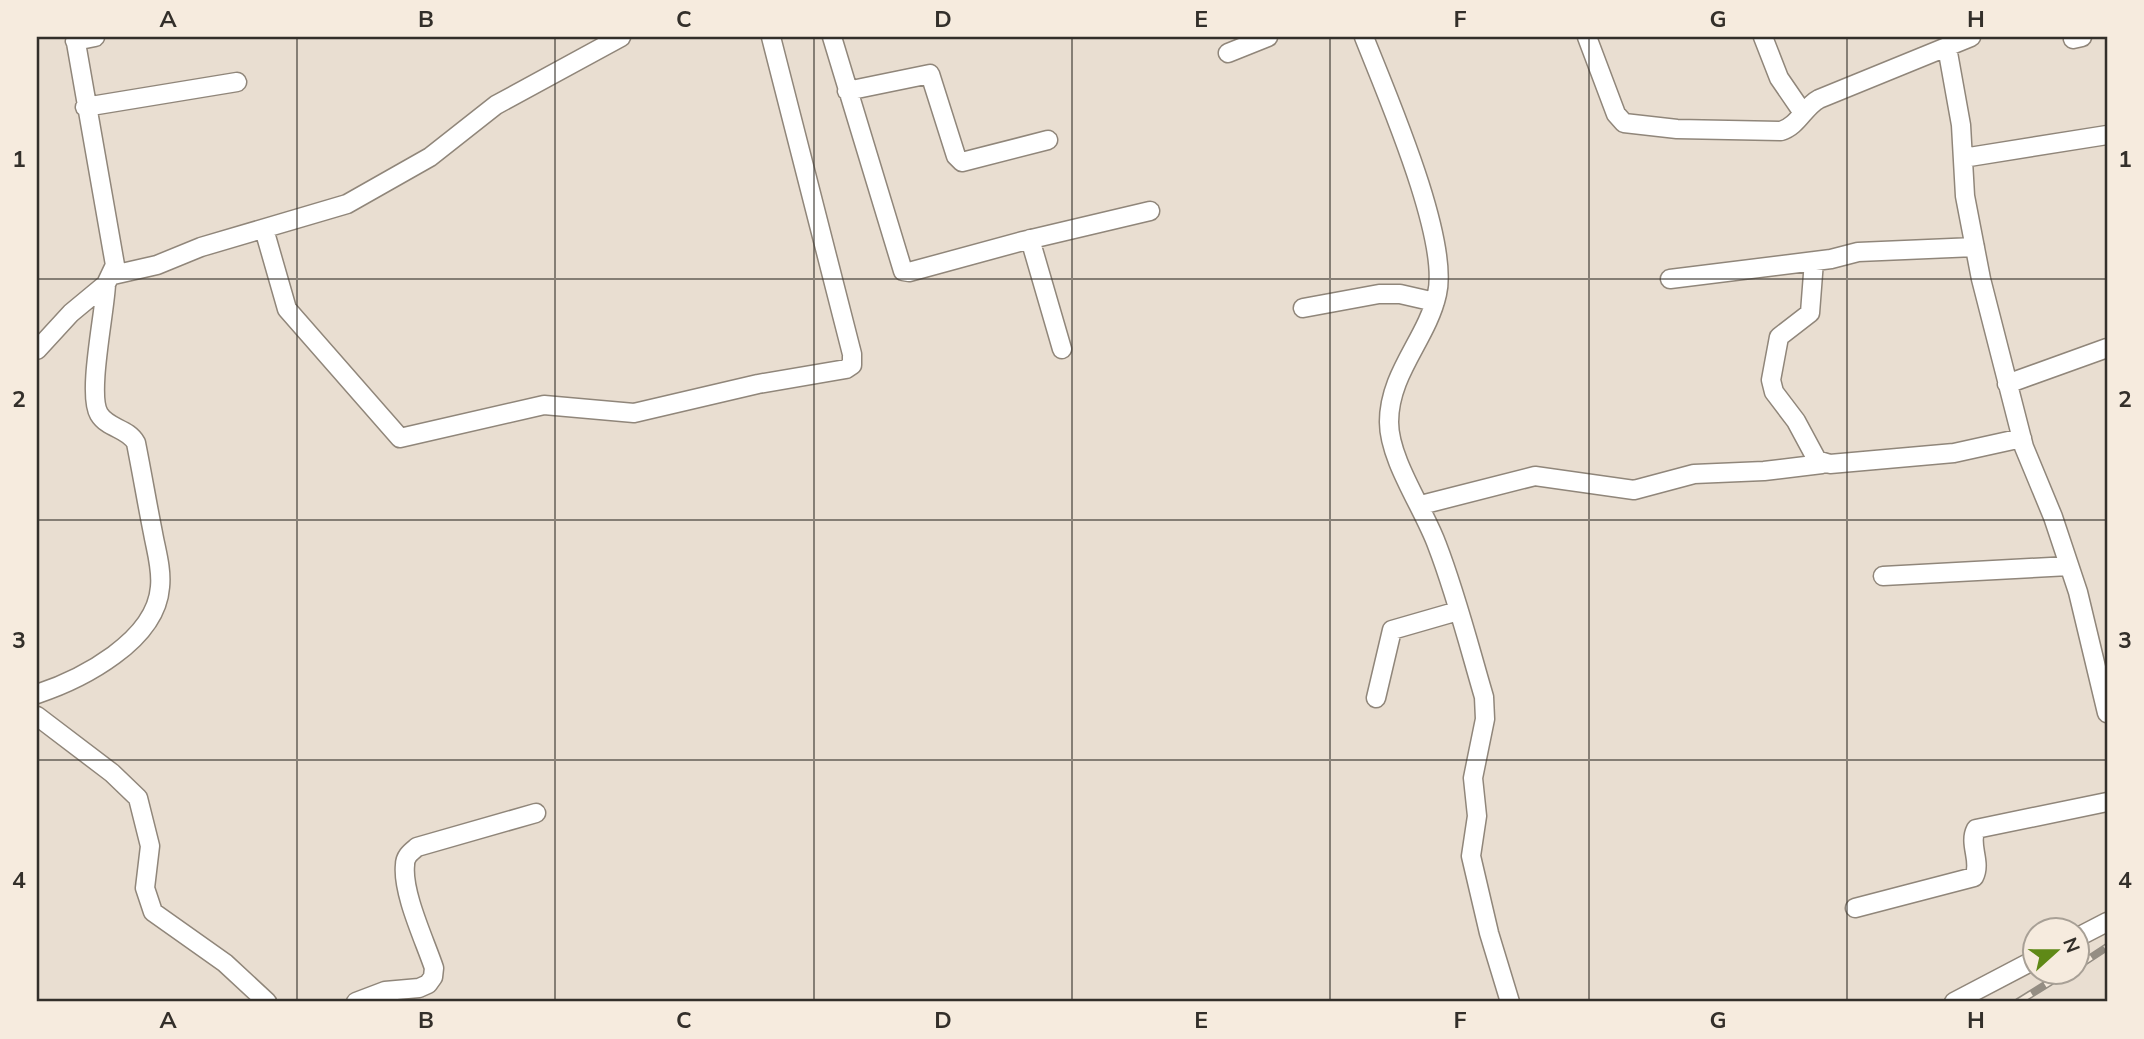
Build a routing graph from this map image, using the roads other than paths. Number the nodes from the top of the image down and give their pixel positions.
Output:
1 (95, 37) edge
2 (621, 37) edge
3 (771, 37) edge
4 (832, 37) edge
5 (1268, 37) edge
6 (1364, 37) edge
7 (1587, 37) edge
8 (1763, 37) edge
9 (1971, 37) edge
10 (75, 39) edge
11 (1947, 47) junction
12 (1228, 53) dead end
13 (237, 82) dead end
14 (848, 91) junction
15 (85, 107) junction
16 (1803, 113) junction
17 (2107, 135) edge
18 (1048, 141) dead end
19 (1963, 158) junction
20 (1150, 211) dead end
21 (264, 229) junction
22 (1030, 239) junction
23 (1975, 247) junction
24 (1814, 261) junction
25 (1670, 278) dead end
26 (110, 280) junction
27 (1435, 302) junction
28 (1303, 308) dead end
29 (2107, 348) edge
30 (1062, 349) dead end
31 (37, 350) edge
32 (2007, 384) junction
33 (2022, 438) junction
34 (1822, 464) junction
35 (1421, 505) junction
36 (2069, 566) junction
37 (1883, 576) dead end
38 (1458, 611) junction
39 (37, 694) edge
40 (1376, 698) dead end
41 (2107, 713) edge
42 (37, 716) edge
43 (2107, 802) edge
44 (536, 813) dead end
45 (1856, 908) dead end
46 (2022, 966) edge
47 (267, 1002) edge
48 (356, 1002) edge
49 (1510, 1002) edge
50 (1954, 1002) edge

1 - 10 street
2 - 21 street
3 - 21 street
4 - 14 street
5 - 12 street
6 - 27 street
7 - 16 street
8 - 16 street
9 - 11 street
10 - 15 street
11 - 16 street
11 - 19 street
13 - 15 street
14 - 18 street
14 - 22 street
15 - 26 street
17 - 19 street
19 - 23 street
20 - 22 street
21 - 26 street
22 - 30 street
23 - 24 street
23 - 32 street
24 - 25 street
24 - 34 street
26 - 31 street
26 - 39 street
27 - 28 street
27 - 35 street
29 - 32 street
32 - 33 street
33 - 34 street
33 - 36 street
34 - 35 street
35 - 38 street
36 - 37 street
36 - 41 street
38 - 40 street
38 - 49 street
42 - 47 street
43 - 45 street
44 - 48 street
46 - 50 street

